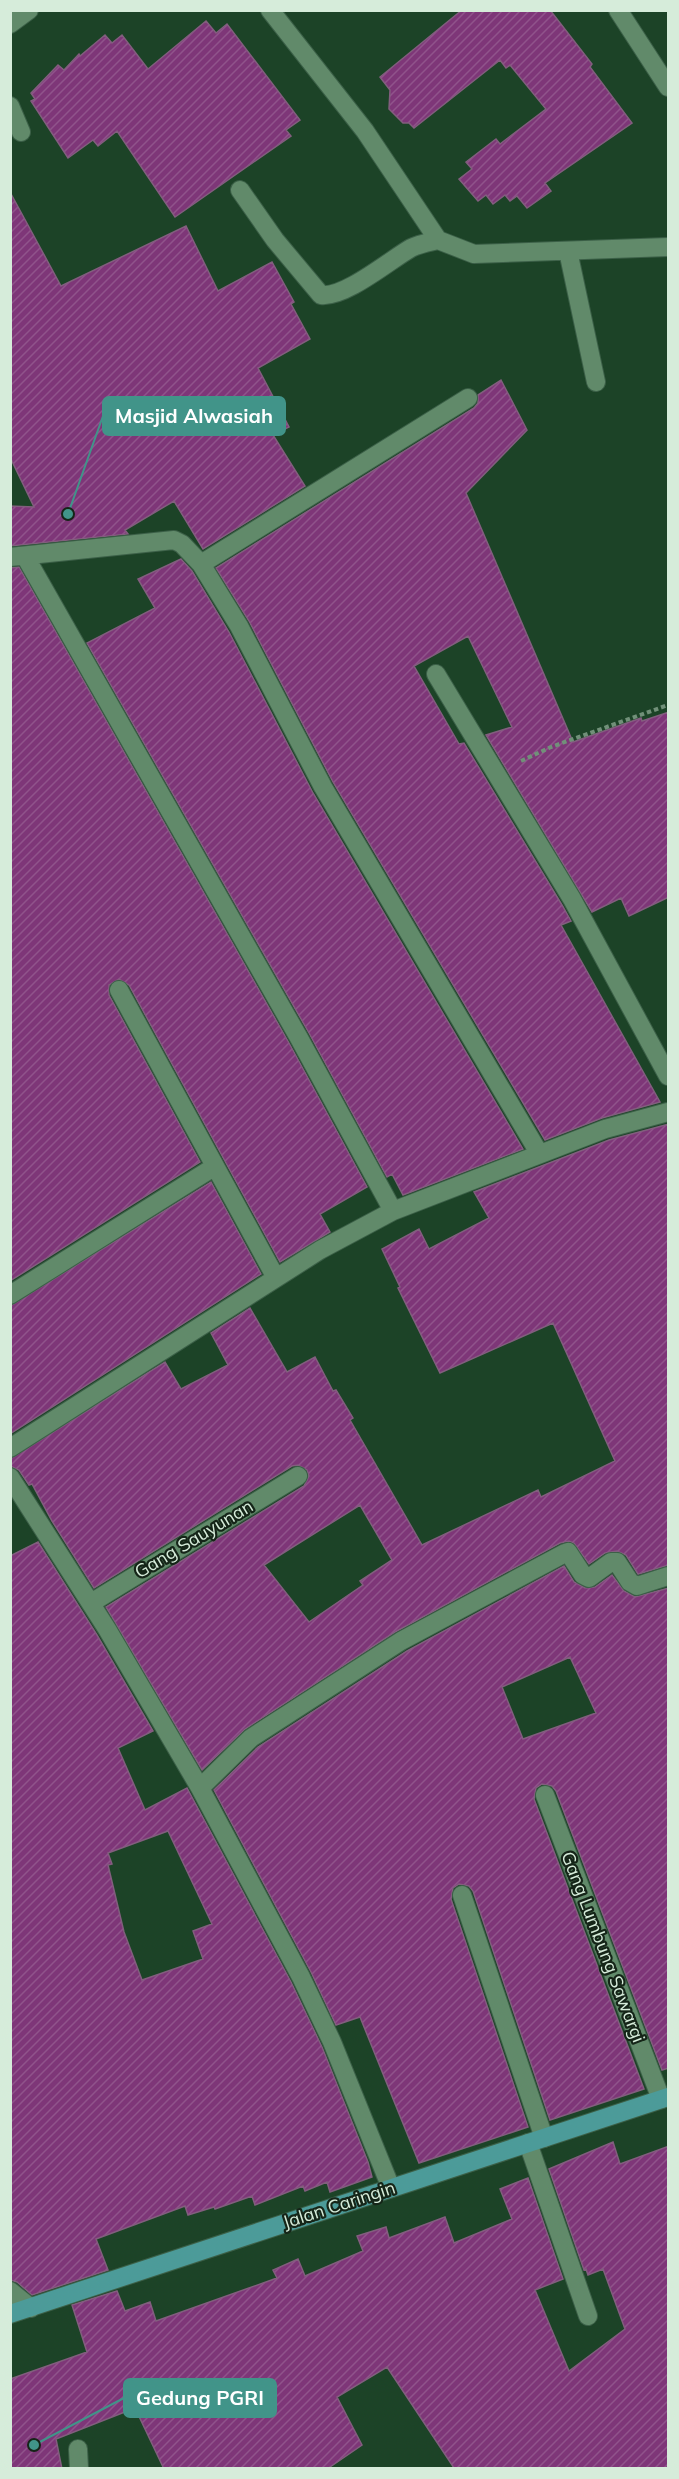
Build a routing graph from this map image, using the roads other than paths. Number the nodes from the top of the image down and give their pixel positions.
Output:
1 (29, 10) edge
2 (270, 10) edge
3 (618, 10) edge
4 (10, 24) edge
5 (669, 87) edge
6 (10, 105) edge
7 (21, 132) dead end
8 (240, 190) dead end
9 (438, 240) junction
10 (669, 247) edge
11 (568, 251) junction
12 (596, 382) dead end
13 (468, 398) dead end
14 (18, 556) edge
15 (201, 564) junction
16 (436, 674) dead end
17 (119, 990) dead end
18 (669, 1076) edge
19 (669, 1112) edge
20 (539, 1153) junction
21 (214, 1167) junction
22 (393, 1211) junction
23 (276, 1278) junction
24 (10, 1296) edge
25 (10, 1448) edge
26 (298, 1476) dead end
27 (10, 1477) edge
28 (669, 1576) edge
29 (91, 1603) junction
30 (200, 1788) junction
31 (545, 1795) dead end
32 (462, 1895) dead end
33 (665, 2098) edge
34 (536, 2140) junction
35 (391, 2188) junction
36 (10, 2291) edge
37 (31, 2308) junction
38 (10, 2314) edge
39 (588, 2316) dead end
40 (78, 2449) dead end
41 (79, 2469) edge

1 - 4 street
2 - 9 street
3 - 5 street
6 - 7 street
8 - 9 street
9 - 11 street
10 - 11 street
11 - 12 street
13 - 15 street
14 - 15 street
14 - 22 street
15 - 20 street
16 - 18 street
17 - 21 street
19 - 20 street
20 - 22 street
21 - 23 street
21 - 24 street
22 - 23 street
23 - 25 street
26 - 29 street, Gang Sauyunan
27 - 29 street
28 - 30 street
29 - 30 street
30 - 35 street
31 - 33 street, Gang Lumbung Sawargi
32 - 34 street
33 - 34 main road, Jalan Caringin
34 - 35 main road, Jalan Caringin
34 - 39 street
35 - 37 main road, Jalan Caringin
36 - 37 street
37 - 38 main road, Jalan Caringin
40 - 41 street

